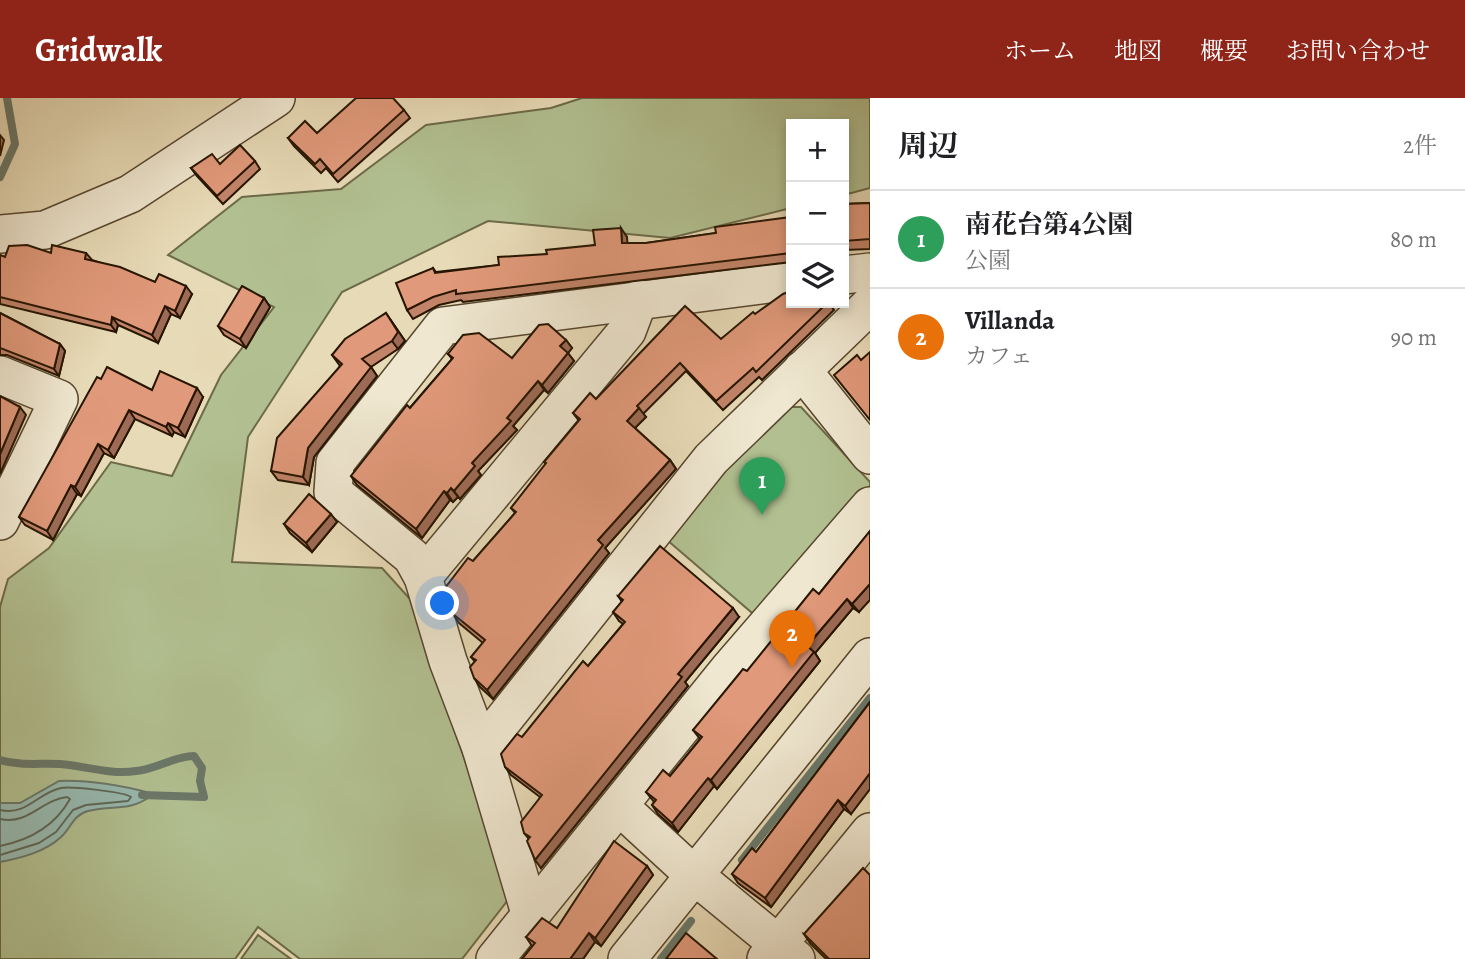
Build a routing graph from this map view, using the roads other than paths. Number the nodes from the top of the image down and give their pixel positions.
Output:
1 (276, 98) edge
2 (0, 234) edge
3 (870, 272) edge
4 (849, 274) edge
5 (786, 282) edge
6 (639, 299) junction
7 (870, 304) edge
8 (802, 370) junction
9 (0, 375) edge
10 (870, 454) edge
11 (870, 506) edge
12 (0, 521) edge
13 (423, 577) junction
14 (870, 657) edge
15 (481, 748) junction
16 (619, 806) junction
17 (870, 833) edge
18 (694, 875) junction
19 (530, 913) junction
20 (780, 954) edge
21 (495, 959) edge
22 (627, 959) edge

1 - 2 street
3 - 4 street
5 - 6 street
6 - 13 street
6 - 13 street
7 - 8 street
8 - 10 street
8 - 15 street
9 - 12 street
11 - 16 street
13 - 15 street
14 - 18 street
15 - 19 street
16 - 18 street
16 - 19 street
17 - 20 street
18 - 20 street
18 - 22 street
19 - 21 street

